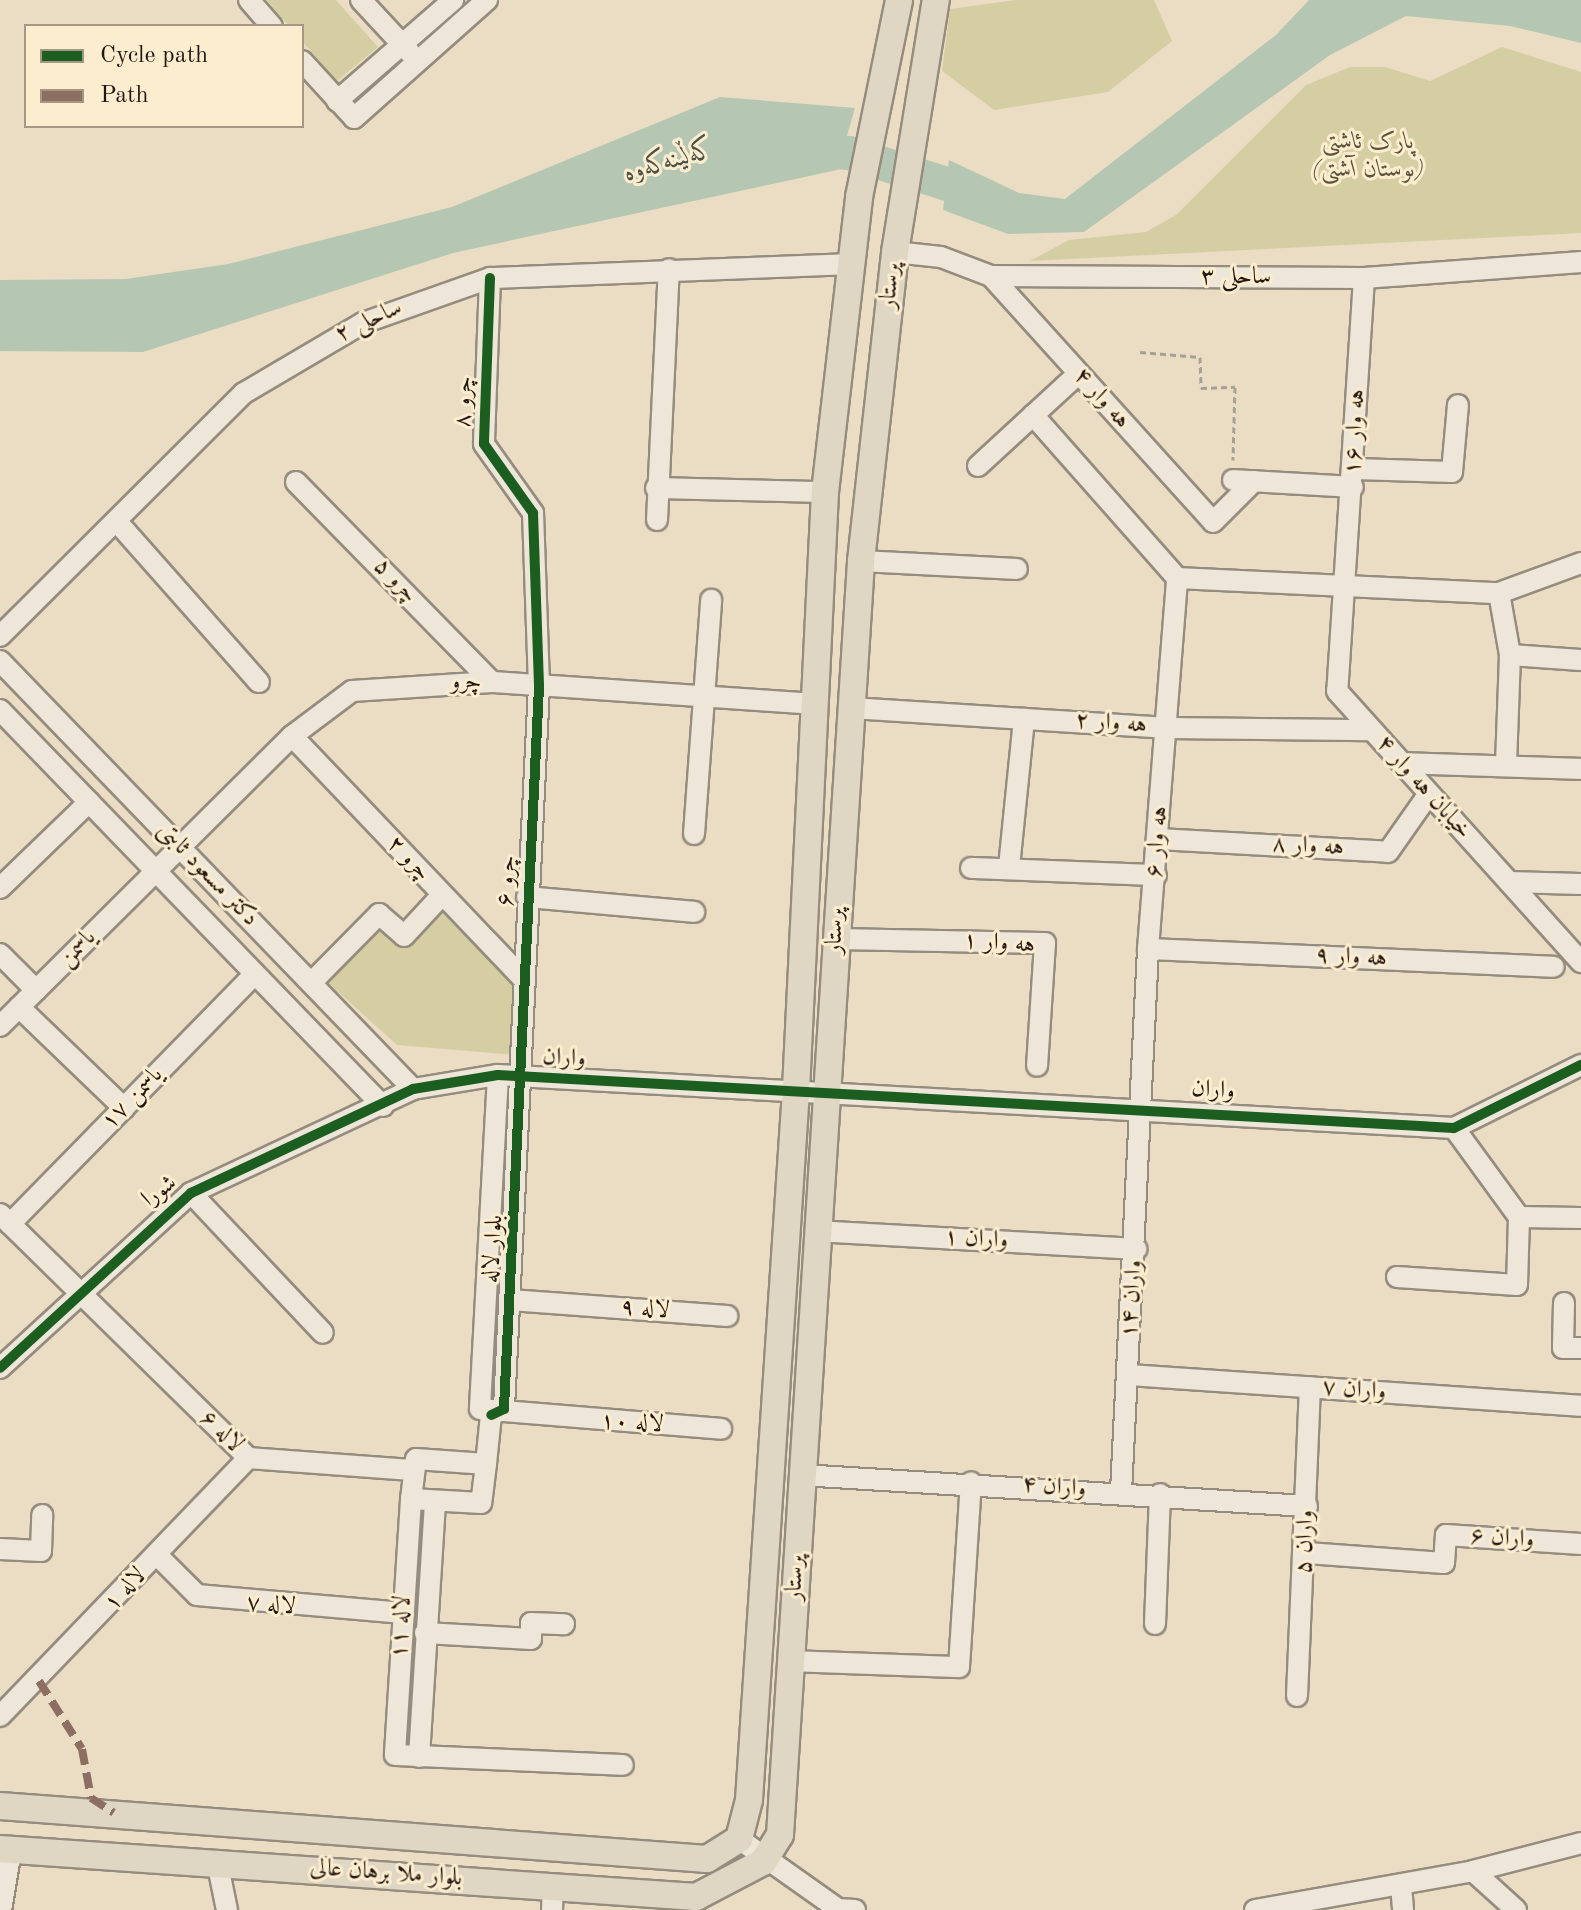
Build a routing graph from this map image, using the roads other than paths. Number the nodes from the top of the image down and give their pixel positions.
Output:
1 (249, 0) edge
2 (361, 0) edge
3 (453, 0) edge
4 (487, 0) edge
5 (899, 0) edge
6 (936, 0) edge
7 (270, 24) edge
8 (401, 45) junction
9 (418, 61) junction
10 (304, 63) edge
11 (337, 101) junction
12 (895, 252) junction
13 (1581, 262) edge
14 (849, 264) junction
15 (669, 269) junction
16 (991, 276) junction
17 (490, 278) junction
18 (1364, 278) junction
19 (1078, 374) junction
20 (1458, 405) dead end
21 (1033, 415) junction
22 (978, 466) dead end
23 (1354, 478) junction
24 (1233, 480) road end
25 (1254, 481) junction
26 (296, 482) dead end
27 (656, 488) junction
28 (825, 492) junction
29 (533, 513) joint
30 (657, 520) dead end
31 (119, 524) junction
32 (861, 561) junction
33 (1581, 563) edge
34 (1017, 569) dead end
35 (1177, 578) junction
36 (1342, 585) junction
37 (1499, 593) junction
38 (711, 600) dead end
39 (0, 636) edge
40 (1510, 655) junction
41 (1581, 660) edge
42 (0, 661) edge
43 (259, 682) dead end
44 (492, 682) junction
45 (539, 687) junction
46 (706, 699) junction
47 (813, 704) junction
48 (851, 708) junction
49 (0, 710) edge
50 (1024, 719) junction
51 (1168, 728) junction
52 (1371, 730) junction
53 (292, 736) junction
54 (1402, 763) junction
55 (1506, 765) junction
56 (1581, 769) edge
57 (1428, 795) junction
58 (89, 802) junction
59 (694, 834) dead end
60 (1159, 839) junction
61 (181, 849) junction
62 (1009, 867) junction
63 (971, 868) dead end
64 (156, 871) junction
65 (1156, 875) junction
66 (1509, 882) junction
67 (1581, 884) edge
68 (0, 888) edge
69 (442, 895) junction
70 (527, 897) junction
71 (694, 912) dead end
72 (835, 939) junction
73 (1148, 949) junction
74 (0, 954) edge
75 (1581, 962) edge
76 (1554, 967) dead end
77 (255, 974) junction
78 (525, 981) junction
79 (311, 983) junction
80 (36, 990) junction
81 (19, 1007) junction
82 (0, 1026) edge
83 (1581, 1065) edge
84 (1037, 1066) dead end
85 (498, 1075) junction
86 (525, 1077) junction
87 (413, 1089) junction
88 (796, 1090) junction
89 (827, 1092) junction
90 (383, 1106) junction
91 (1143, 1106) junction
92 (124, 1108) junction
93 (1454, 1128) junction
94 (191, 1193) junction
95 (1519, 1217) junction
96 (1581, 1218) edge
97 (5, 1219) edge
98 (816, 1231) junction
99 (1136, 1249) junction
100 (1397, 1277) dead end
101 (77, 1290) junction
102 (510, 1300) junction
103 (1564, 1303) dead end
104 (727, 1316) dead end
105 (323, 1333) dead end
106 (1581, 1348) edge
107 (0, 1368) edge
108 (1128, 1375) junction
109 (1310, 1387) junction
110 (1581, 1406) edge
111 (491, 1415) junction
112 (721, 1429) dead end
113 (248, 1458) junction
114 (486, 1464) junction
115 (412, 1470) junction
116 (801, 1475) junction
117 (971, 1482) junction
118 (1121, 1492) junction
119 (1160, 1494) junction
120 (411, 1499) junction
121 (435, 1501) junction
122 (1307, 1506) junction
123 (42, 1515) dead end
124 (1581, 1544) edge
125 (0, 1549) edge
126 (1307, 1553) junction
127 (158, 1556) junction
128 (403, 1613) junction
129 (564, 1624) dead end
130 (1155, 1624) dead end
131 (425, 1633) junction
132 (792, 1661) junction
133 (1297, 1696) dead end
134 (0, 1716) edge
135 (419, 1757) junction
136 (623, 1765) dead end
137 (0, 1806) edge
138 (739, 1839) junction
139 (1581, 1843) edge
140 (6, 1850) edge
141 (217, 1861) junction
142 (763, 1862) junction
143 (1473, 1871) junction
144 (1401, 1886) junction
145 (552, 1899) edge
146 (1, 1910) edge
147 (227, 1910) edge
148 (855, 1910) edge
149 (1255, 1910) edge
150 (1403, 1910) edge
151 (1516, 1910) edge

1 - 7 street
2 - 8 street
3 - 8 street
4 - 9 street
5 - 14 main road, پرستار
6 - 12 main road, پرستار
8 - 9 street
8 - 11 street
9 - 11 street
10 - 11 street
12 - 16 street, ساحلی ۳
12 - 32 main road, پرستار
13 - 18 street, ساحلی ۳
14 - 15 street, ساحلی ۲
14 - 28 main road, پرستار
15 - 17 street, ساحلی ۲
15 - 27 street
16 - 18 street, ساحلی ۳
16 - 19 street, هه وار ۴
17 - 29 street, چرو ۸
17 - 31 street, ساحلی ۲
18 - 23 street, هه وار ۱۶
19 - 21 street
19 - 25 street, هه وار ۴
20 - 23 street
21 - 22 street
21 - 35 street
23 - 25 street
23 - 36 street, هه وار ۱۶
24 - 25 street
26 - 44 street, چرو ۵
27 - 28 street
27 - 30 street
28 - 47 main road, پرستار
29 - 45 street, چرو ۶
31 - 39 street, ساحلی ۲
31 - 43 street
32 - 34 street
32 - 48 main road, پرستار
33 - 37 street
35 - 36 street
35 - 51 street, هه وار ۶
36 - 37 street
36 - 52 street, خیابان هه وار ۴
37 - 40 street
38 - 46 street
40 - 41 street
40 - 55 street
42 - 61 street, دکتر مسعود ثابتی
44 - 45 street, چرو
44 - 53 street, چرو
45 - 46 street, چرو
45 - 70 street, چرو ۶
46 - 47 street, چرو
46 - 59 street
47 - 88 main road, پرستار
48 - 50 street, هه وار ۲
48 - 72 main road, پرستار
49 - 58 street, دکتر مسعود ثابتی
50 - 51 street, هه وار ۲
50 - 62 street
51 - 52 street, هه وار ۲
51 - 60 street, هه وار ۶
52 - 54 street, خیابان هه وار ۴
53 - 61 street, چرو
53 - 69 street, چرو ۲
54 - 55 street
54 - 57 street, خیابان هه وار ۴
55 - 56 street
57 - 60 street, هه وار ۸
57 - 66 street, خیابان هه وار ۴
58 - 64 street, دکتر مسعود ثابتی
58 - 68 street
60 - 65 street, هه وار ۶
61 - 64 street, یاسمن
61 - 79 street, دکتر مسعود ثابتی
62 - 63 street
62 - 65 street
64 - 77 street, دکتر مسعود ثابتی
64 - 80 street, یاسمن
65 - 73 street, هه وار ۶
66 - 67 street
66 - 75 street, خیابان هه وار ۴
69 - 78 street, چرو ۲
69 - 79 street
70 - 71 street
70 - 78 street, چرو ۶
72 - 84 street, هه وار ۱
72 - 89 main road, پرستار
73 - 76 street, هه وار ۹
73 - 91 street, هه وار ۶
74 - 80 street
77 - 90 street, دکتر مسعود ثابتی
77 - 92 street, یاسمن ۱۷
78 - 86 street, چرو ۶
79 - 87 street, دکتر مسعود ثابتی
80 - 81 street, یاسمن
81 - 82 street, یاسمن
81 - 92 street
83 - 93 street
85 - 86 street, واران
85 - 87 street, واران
85 - 111 street, بلوار لاله
86 - 88 street, واران
86 - 102 street, بلوار لاله
87 - 90 street, واران
88 - 89 street
88 - 138 main road, پرستار
89 - 91 street, واران
89 - 98 main road, پرستار
90 - 94 street, شورا
91 - 93 street, واران
91 - 99 street, واران ۱۴
92 - 97 street, یاسمن ۱۷
93 - 95 street
94 - 101 street, شورا
94 - 105 street
95 - 96 street
95 - 100 street
97 - 101 street, لاله ۶
98 - 99 street, واران ۱
98 - 116 main road, پرستار
99 - 108 street, واران ۱۴
101 - 107 street, شورا
101 - 113 street, لاله ۶
102 - 104 street, لاله ۹
102 - 111 street, بلوار لاله
103 - 106 street
108 - 109 street, واران ۷
108 - 118 street, واران ۱۴
109 - 110 street, واران ۷
109 - 122 street, واران ۵
111 - 112 street, لاله ۱۰
111 - 114 street
113 - 115 street, لاله ۶
113 - 127 street, لاله ۱
114 - 115 street, لاله ۶
114 - 121 street
115 - 120 street, لاله ۱۱
116 - 117 street, واران ۴
116 - 132 main road, پرستار
117 - 118 street, واران ۴
117 - 132 street
118 - 119 street, واران ۴
119 - 122 street, واران ۴
119 - 130 street
120 - 121 street
120 - 128 street, لاله ۱۱
121 - 131 street, لاله ۱۱
122 - 126 street, واران ۵
123 - 125 street
124 - 126 street, واران ۶
126 - 133 street, واران ۵
127 - 128 street, لاله ۷
127 - 134 street, لاله ۱
128 - 135 street, لاله ۱۱
129 - 131 street, لاله ۱۱
131 - 135 street, لاله ۱۱
132 - 142 main road, پرستار
135 - 136 street
137 - 138 main road, بلوار ملا برهان عالی
138 - 142 street
139 - 143 street
140 - 141 main road, بلوار ملا برهان عالی
140 - 146 street
141 - 145 main road, بلوار ملا برهان عالی
141 - 147 street
142 - 145 main road, بلوار ملا برهان عالی
142 - 148 street
143 - 144 street
143 - 151 street
144 - 149 street
144 - 150 street

